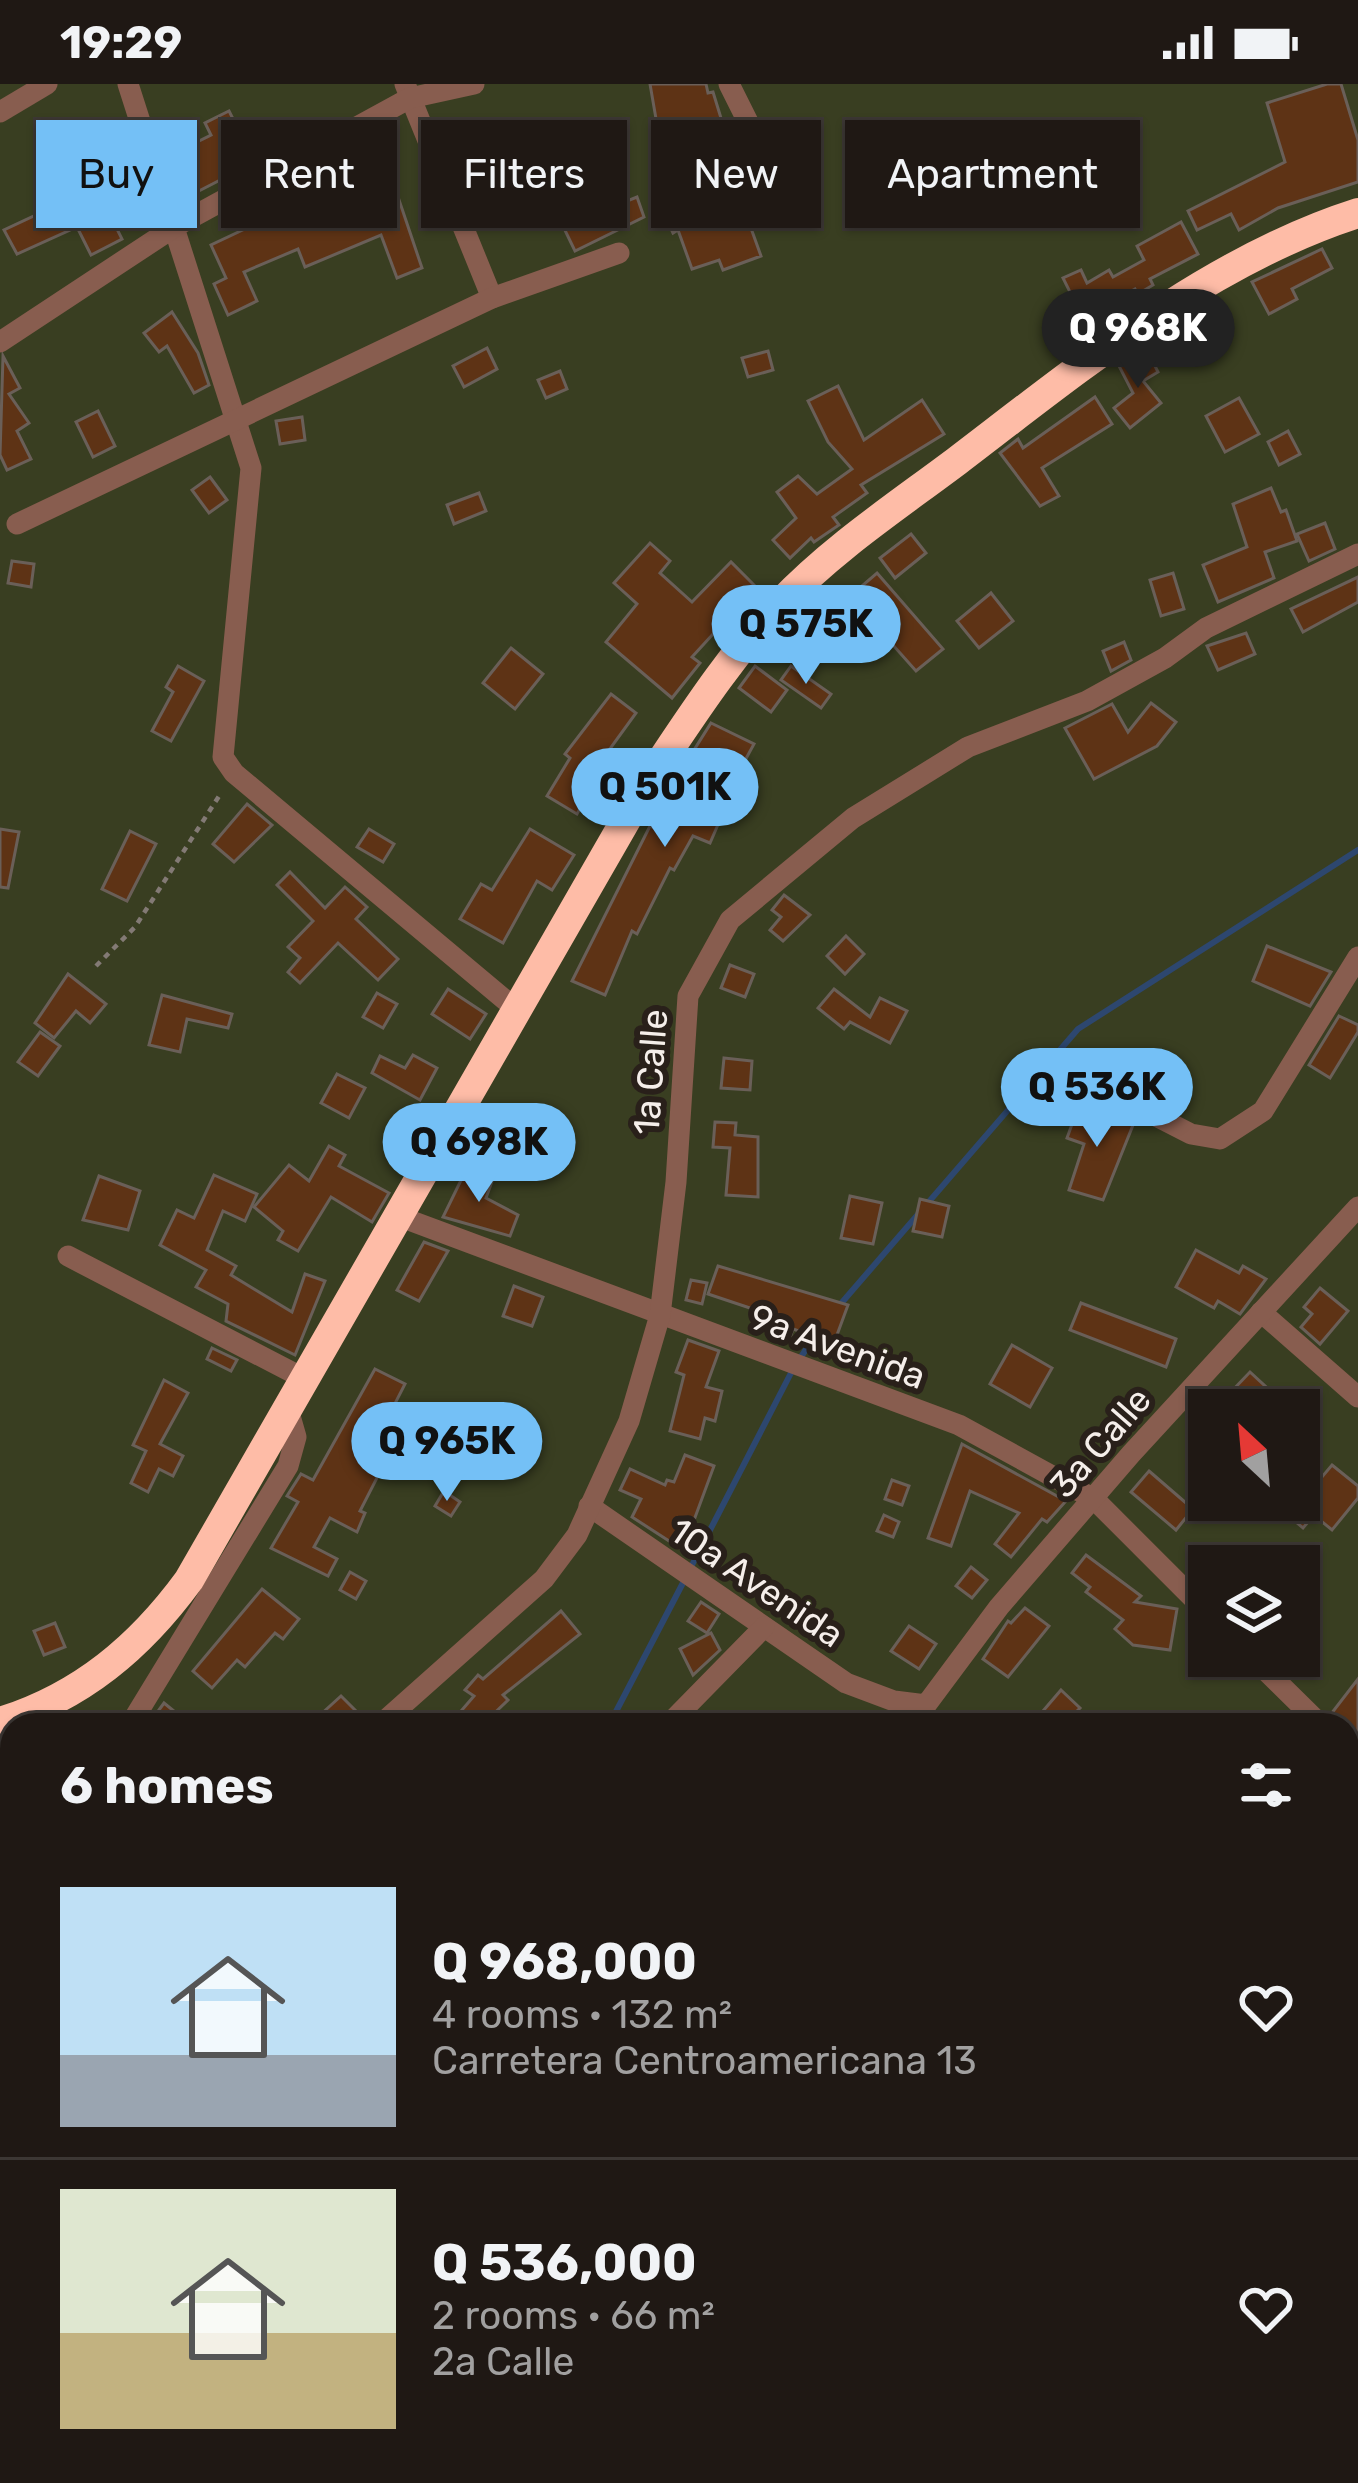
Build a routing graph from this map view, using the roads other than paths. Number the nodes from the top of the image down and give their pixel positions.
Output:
1 (47, 84) edge
2 (128, 84) edge
3 (474, 84) edge
4 (729, 84) edge
5 (408, 91) edge
6 (0, 112) edge
7 (140, 120) edge
8 (747, 120) edge
9 (1358, 213) edge
10 (197, 214) edge
11 (173, 228) edge
12 (177, 228) edge
13 (619, 253) dead end
14 (492, 298) junction
15 (0, 342) edge
16 (235, 417) junction
17 (17, 524) dead end
18 (1358, 554) edge
19 (1358, 958) edge
20 (517, 1010) junction
21 (1064, 1069) dead end
22 (1358, 1207) edge
23 (398, 1216) junction
24 (68, 1256) dead end
25 (1261, 1312) junction
26 (660, 1315) junction
27 (304, 1379) junction
28 (1358, 1397) edge
29 (288, 1409) junction
30 (1094, 1499) junction
31 (589, 1506) junction
32 (1188, 1593) edge
33 (764, 1627) junction
34 (1272, 1677) edge
35 (894, 1701) joint
36 (22, 1713) edge
37 (137, 1713) edge
38 (393, 1713) edge
39 (680, 1713) edge
40 (1309, 1713) edge

1 - 6 street
2 - 7 street
3 - 5 street
4 - 8 street
5 - 10 street
5 - 14 street
9 - 20 highway
11 - 15 street
12 - 16 street
13 - 14 street
14 - 16 street
16 - 17 street
16 - 20 street
18 - 26 street, 1a Calle
19 - 21 street
20 - 23 highway
22 - 25 street, 3a Calle
23 - 26 street, 9a Avenida
23 - 27 highway
24 - 27 street
25 - 28 street
25 - 30 street, 3a Calle
26 - 30 street, 9a Avenida
26 - 31 street, 1a Calle
27 - 29 highway
29 - 36 highway
29 - 37 street
30 - 32 street, 9a Avenida
30 - 35 street, 3a Calle
31 - 33 street, 10a Avenida
31 - 38 street, 1a Calle
33 - 35 street, 10a Avenida
33 - 39 street
34 - 40 street

